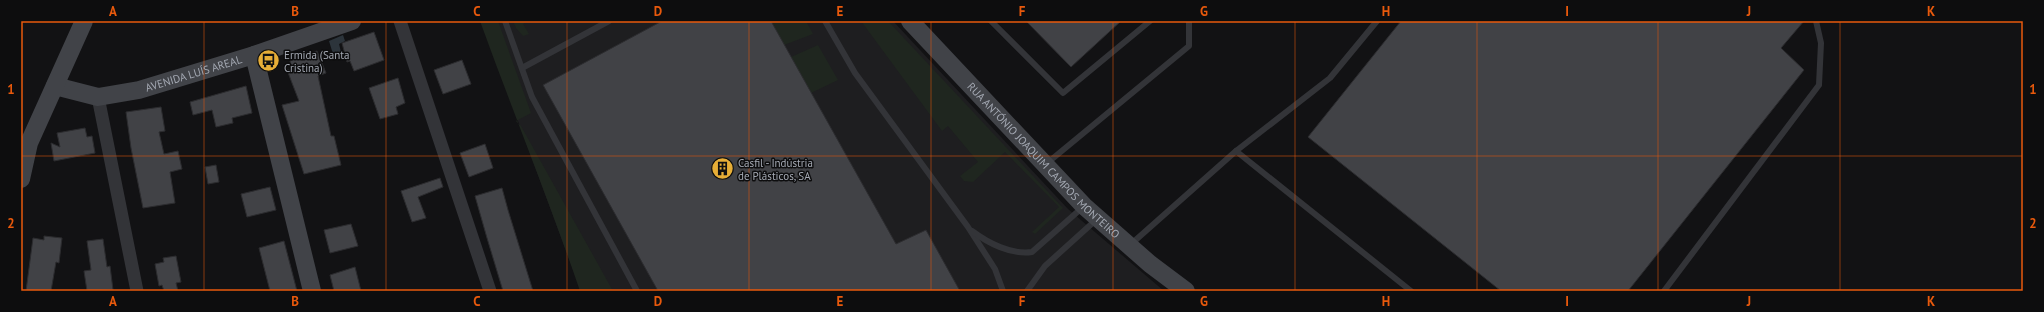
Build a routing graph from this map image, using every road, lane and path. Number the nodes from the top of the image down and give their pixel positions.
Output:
1 (84, 21) edge
2 (352, 21) edge
3 (400, 21) edge
4 (505, 21) edge
5 (609, 21) edge
6 (825, 21) edge
7 (910, 21) edge
8 (991, 21) edge
9 (1150, 21) edge
10 (1189, 21) edge
11 (1377, 21) edge
12 (1816, 21) edge
13 (254, 55) junction
14 (522, 68) junction
15 (56, 86) junction
16 (98, 97) junction
17 (25, 144) edge
18 (1236, 151) junction
19 (1045, 165) junction
20 (21, 179) edge
21 (1084, 206) junction
22 (1097, 219) junction
23 (968, 228) junction
24 (1129, 246) junction
25 (137, 291) edge
26 (312, 291) edge
27 (490, 291) edge
28 (637, 291) edge
29 (1003, 291) edge
30 (1027, 291) edge
31 (1186, 291) edge
32 (1411, 291) edge
33 (1664, 291) edge

1 - 15 street
2 - 13 street, AVENIDA LUÍS AREAL
3 - 27 street
4 - 14 lane
5 - 14 lane
6 - 23 lane
7 - 19 street, RUA ANTÓNIO JOAQUIM CAMPOS MONTEIRO
8 - 9 lane
10 - 19 lane
11 - 18 lane
12 - 33 lane
13 - 16 street, AVENIDA LUÍS AREAL
13 - 26 street
14 - 28 lane
15 - 16 street, AVENIDA LUÍS AREAL
15 - 17 street
16 - 25 street
17 - 20 street
18 - 24 lane
18 - 32 lane
19 - 21 street, RUA ANTÓNIO JOAQUIM CAMPOS MONTEIRO
21 - 22 street, RUA ANTÓNIO JOAQUIM CAMPOS MONTEIRO
21 - 23 lane
22 - 24 street, RUA ANTÓNIO JOAQUIM CAMPOS MONTEIRO
22 - 30 lane
23 - 29 lane
24 - 31 street, RUA ANTÓNIO JOAQUIM CAMPOS MONTEIRO

